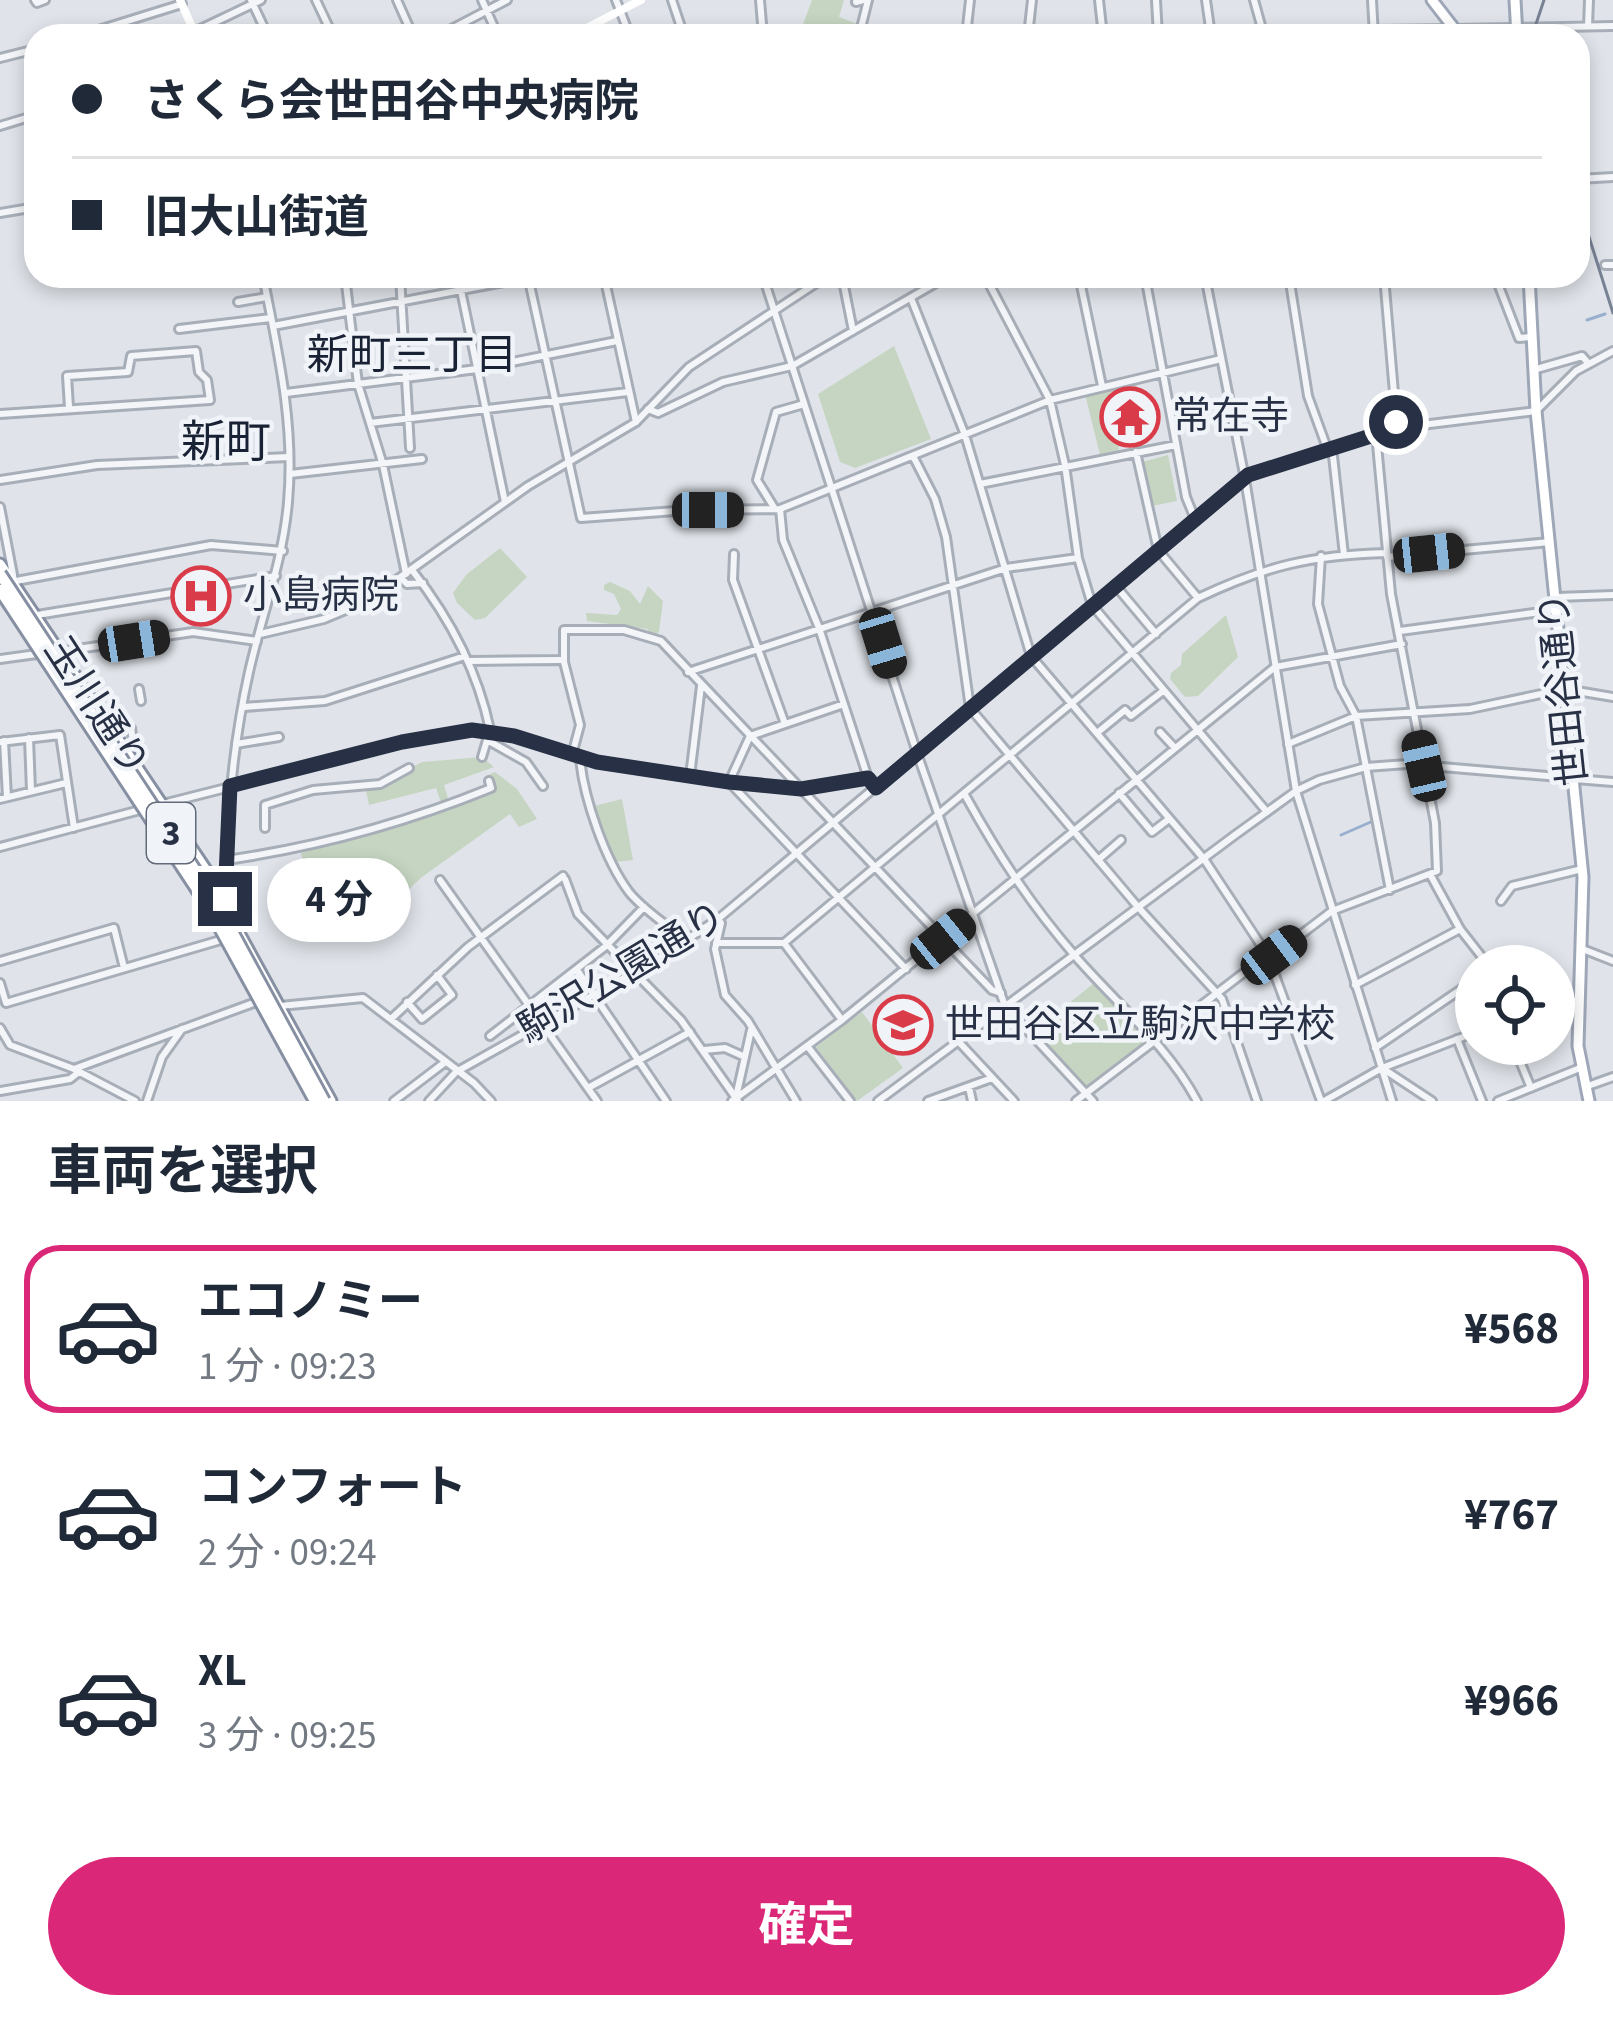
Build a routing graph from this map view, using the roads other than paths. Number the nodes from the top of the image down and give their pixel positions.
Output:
1 (35, 0) edge
2 (45, 0) edge
3 (482, 0) edge
4 (507, 0) edge
5 (616, 0) edge
6 (641, 0) edge
7 (1432, 0) edge
8 (255, 1) edge
9 (181, 2) edge
10 (621, 10) junction
11 (487, 11) junction
12 (115, 24) edge
13 (213, 24) edge
14 (462, 24) edge
15 (493, 24) edge
16 (594, 24) edge
17 (625, 24) edge
18 (1454, 24) edge
19 (265, 288) edge
20 (347, 288) edge
21 (400, 288) edge
22 (460, 288) edge
23 (475, 288) edge
24 (532, 288) edge
25 (606, 288) edge
26 (767, 288) edge
27 (810, 288) edge
28 (844, 288) edge
29 (928, 288) edge
30 (991, 288) edge
31 (1082, 288) edge
32 (1147, 288) edge
33 (1207, 288) edge
34 (1291, 288) edge
35 (1385, 288) edge
36 (1500, 288) edge
37 (1529, 288) edge
38 (461, 291) junction
39 (267, 296) junction
40 (911, 298) junction
41 (238, 302) dead end
42 (401, 303) junction
43 (776, 312) junction
44 (350, 314) junction
45 (272, 322) junction
46 (178, 329) dead end
47 (853, 332) junction
48 (1532, 338) junction
49 (617, 341) junction
50 (1613, 351) edge
51 (545, 356) junction
52 (1222, 359) junction
53 (1588, 363) junction
54 (792, 366) junction
55 (477, 370) junction
56 (1533, 370) junction
57 (1163, 373) junction
58 (406, 378) junction
59 (358, 384) junction
60 (1102, 386) junction
61 (628, 392) junction
62 (286, 393) junction
63 (1050, 400) junction
64 (554, 401) junction
65 (804, 404) junction
66 (69, 407) junction
67 (648, 409) junction
68 (485, 410) junction
69 (1536, 411) junction
70 (0, 414) edge
71 (409, 419) junction
72 (636, 422) junction
73 (370, 423) junction
74 (1396, 428) junction
75 (1376, 434) junction
76 (965, 435) junction
77 (1176, 445) junction
78 (1329, 447) junction
79 (410, 448) dead end
80 (1136, 452) junction
81 (914, 456) junction
82 (290, 457) junction
83 (422, 459) dead end
84 (567, 463) junction
85 (383, 465) junction
86 (1065, 465) junction
87 (290, 474) junction
88 (1244, 478) junction
89 (0, 480) edge
90 (980, 484) junction
91 (832, 488) junction
92 (506, 502) junction
93 (0, 506) edge
94 (778, 509) junction
95 (1195, 519) junction
96 (1550, 542) junction
97 (283, 550) junction
98 (1158, 550) junction
99 (734, 554) dead end
100 (1344, 555) junction
101 (1387, 555) junction
102 (1321, 556) junction
103 (1078, 559) junction
104 (0, 564) edge
105 (1006, 568) junction
106 (1259, 570) junction
107 (0, 574) edge
108 (406, 574) junction
109 (276, 576) junction
110 (423, 583) junction
111 (15, 584) junction
112 (954, 585) junction
113 (1115, 585) junction
114 (0, 594) edge
115 (1613, 596) edge
116 (1198, 598) junction
117 (1555, 603) junction
118 (1092, 604) junction
119 (872, 611) junction
120 (36, 615) junction
121 (819, 628) junction
122 (1400, 631) junction
123 (1156, 634) junction
124 (258, 637) junction
125 (1402, 644) junction
126 (760, 648) junction
127 (60, 652) junction
128 (1133, 653) junction
129 (37, 654) junction
130 (1031, 656) junction
131 (1332, 656) junction
132 (467, 658) junction
133 (0, 659) edge
134 (560, 660) dead end
135 (1275, 667) junction
136 (688, 672) junction
137 (701, 686) junction
138 (1564, 688) junction
139 (139, 689) dead end
140 (1164, 690) junction
141 (1613, 697) edge
142 (141, 701) dead end
143 (844, 704) junction
144 (1072, 704) junction
145 (244, 707) junction
146 (970, 709) junction
147 (1412, 714) junction
148 (1356, 716) junction
149 (785, 723) junction
150 (131, 728) dead end
151 (487, 730) junction
152 (1198, 730) junction
153 (1160, 732) dead end
154 (1096, 733) junction
155 (751, 736) junction
156 (279, 737) dead end
157 (29, 738) junction
158 (487, 740) junction
159 (2, 742) edge
160 (133, 742) dead end
161 (236, 744) junction
162 (1288, 744) junction
163 (1174, 748) junction
164 (917, 752) junction
165 (1009, 755) junction
166 (576, 756) junction
167 (482, 757) dead end
168 (1424, 766) junction
169 (1366, 767) junction
170 (409, 768) dead end
171 (690, 776) junction
172 (868, 778) junction
173 (1571, 778) junction
174 (1136, 780) junction
175 (489, 782) dead end
176 (729, 782) junction
177 (1613, 782) edge
178 (67, 783) junction
179 (543, 786) dead end
180 (230, 787) junction
181 (876, 788) junction
182 (801, 789) junction
183 (31, 791) junction
184 (1295, 791) junction
185 (964, 794) junction
186 (1119, 794) junction
187 (3, 798) edge
188 (160, 804) junction
189 (140, 810) junction
190 (1268, 812) junction
191 (939, 814) junction
192 (1169, 819) junction
193 (834, 823) junction
194 (74, 828) junction
195 (265, 828) dead end
196 (1073, 831) junction
197 (1121, 840) dead end
198 (0, 847) edge
199 (797, 854) junction
200 (1204, 859) junction
201 (226, 860) junction
202 (1098, 860) junction
203 (875, 867) junction
204 (1582, 868) junction
205 (1431, 877) junction
206 (440, 880) dead end
207 (228, 881) junction
208 (1013, 881) junction
209 (216, 887) junction
210 (1390, 890) junction
211 (839, 897) junction
212 (225, 899) junction
213 (1501, 901) dead end
214 (644, 907) junction
215 (1138, 907) junction
216 (1332, 911) junction
217 (973, 914) junction
218 (718, 919) junction
219 (1460, 929) junction
220 (483, 937) junction
221 (225, 938) junction
222 (943, 939) junction
223 (686, 942) junction
224 (716, 943) junction
225 (784, 943) junction
226 (1473, 945) edge
227 (606, 946) junction
228 (1580, 948) junction
229 (1074, 955) junction
230 (1268, 956) junction
231 (0, 961) edge
232 (1613, 961) edge
233 (124, 968) junction
234 (906, 969) junction
235 (578, 970) junction
236 (634, 972) junction
237 (436, 975) junction
238 (0, 983) edge
239 (1355, 985) junction
240 (1455, 993) edge
241 (594, 994) junction
242 (1001, 994) junction
243 (1218, 994) junction
244 (1579, 1000) junction
245 (1575, 1001) edge
246 (256, 1002) junction
247 (406, 1002) junction
248 (280, 1006) junction
249 (530, 1006) junction
250 (1005, 1006) junction
251 (392, 1018) junction
252 (842, 1020) junction
253 (542, 1023) junction
254 (184, 1027) junction
255 (0, 1028) edge
256 (751, 1030) junction
257 (691, 1032) junction
258 (490, 1036) dead end
259 (1455, 1041) edge
260 (958, 1042) junction
261 (1155, 1043) junction
262 (808, 1046) junction
263 (1376, 1048) junction
264 (704, 1050) junction
265 (746, 1058) junction
266 (638, 1061) junction
267 (444, 1063) junction
268 (1467, 1065) edge
269 (1522, 1065) edge
270 (1382, 1068) junction
271 (1580, 1068) junction
272 (776, 1069) junction
273 (76, 1070) junction
274 (456, 1072) junction
275 (1613, 1077) edge
276 (992, 1078) junction
277 (969, 1087) junction
278 (588, 1088) junction
279 (896, 1088) junction
280 (1531, 1088) junction
281 (1585, 1088) junction
282 (0, 1091) edge
283 (1090, 1098) edge
284 (736, 1100) edge
285 (134, 1101) edge
286 (147, 1101) edge
287 (312, 1101) edge
288 (328, 1101) edge
289 (394, 1101) edge
290 (429, 1101) edge
291 (491, 1101) edge
292 (597, 1101) edge
293 (665, 1101) edge
294 (796, 1101) edge
295 (850, 1101) edge
296 (878, 1101) edge
297 (902, 1101) edge
298 (928, 1101) edge
299 (972, 1101) edge
300 (1015, 1101) edge
301 (1076, 1101) edge
302 (1197, 1101) edge
303 (1256, 1101) edge
304 (1324, 1101) edge
305 (1392, 1101) edge
306 (1432, 1101) edge
307 (1482, 1101) edge
308 (1498, 1101) edge
309 (1589, 1101) edge

1 - 2 street
3 - 11 street
4 - 11 street
5 - 10 street
6 - 10 main road
7 - 18 main road
8 - 13 street
9 - 12 street
10 - 16 main road
10 - 17 street
11 - 14 street
11 - 15 street
19 - 39 street
20 - 44 street
21 - 42 street
22 - 38 street
23 - 38 street
24 - 51 street
25 - 49 street
26 - 43 street
27 - 43 street
28 - 47 street
29 - 40 street
30 - 63 street
31 - 60 street
32 - 57 street
33 - 52 street
34 - 78 street
35 - 74 street
36 - 48 street
37 - 48 main road, 世田谷通り
38 - 42 street
38 - 55 street
39 - 41 street
39 - 45 street
40 - 47 street
40 - 76 street
42 - 44 street
42 - 58 street
43 - 54 street
43 - 67 street
44 - 45 street
44 - 59 street
45 - 46 street
45 - 62 street
47 - 54 street
48 - 56 main road, 世田谷通り
49 - 51 street
49 - 61 street
50 - 53 street
51 - 55 street
51 - 64 street
52 - 57 street
52 - 88 street
53 - 56 street
53 - 69 street
54 - 65 street
54 - 67 street
55 - 58 street
55 - 68 street
56 - 69 main road, 世田谷通り
57 - 60 street
57 - 77 street
58 - 59 street
58 - 71 street
59 - 62 street
59 - 73 street
60 - 63 street
61 - 64 street
61 - 72 street
62 - 82 street
63 - 76 street
63 - 86 street
64 - 68 street
64 - 84 street
65 - 91 street
65 - 94 street
66 - 66 street
66 - 70 street
67 - 72 street
68 - 71 street
68 - 92 street
69 - 74 street, 駒沢公園通り
69 - 96 main road, 世田谷通り
71 - 73 street
71 - 79 street
72 - 84 street
73 - 85 street
74 - 75 street, 駒沢公園通り
75 - 78 street, 駒沢公園通り
75 - 101 street
76 - 81 street
76 - 90 street
77 - 80 street
77 - 95 street
78 - 88 street, 駒沢公園通り
78 - 100 street
80 - 86 street
80 - 98 street
81 - 91 street
81 - 112 street
82 - 87 street
82 - 89 street
83 - 85 street
84 - 92 street
84 - 94 street
85 - 87 street
85 - 108 street
86 - 90 street
86 - 103 street
87 - 97 street
88 - 95 street, 駒沢公園通り
88 - 106 street
90 - 105 street
91 - 94 street
91 - 119 street
92 - 108 street
93 - 111 street
94 - 121 street
95 - 98 street, 駒沢公園通り
96 - 101 street
96 - 117 main road, 世田谷通り
97 - 109 street
97 - 111 street
98 - 113 street, 駒沢公園通り
98 - 116 street
99 - 126 street
100 - 101 street
100 - 102 street
101 - 122 street
102 - 106 street
102 - 131 street
103 - 105 street
103 - 118 street
104 - 111 main road, 玉川通り
105 - 112 street
105 - 130 street
106 - 116 street
106 - 135 street
107 - 288 highway, 3, bridge
108 - 110 street
108 - 110 street
108 - 124 street
109 - 120 street
109 - 124 street
110 - 132 street
111 - 120 main road, 玉川通り
112 - 119 street
112 - 146 street
113 - 118 street, 駒沢公園通り
113 - 123 street
114 - 129 main road, 玉川通り
114 - 287 highway, 3, bridge
115 - 117 street
116 - 123 street
117 - 122 street
117 - 138 main road, 世田谷通り
118 - 128 street
118 - 130 street, 駒沢公園通り
119 - 121 street
119 - 164 street
120 - 127 main road, 玉川通り
121 - 126 street
121 - 143 street
122 - 125 street
123 - 128 street
124 - 127 street
124 - 145 street
125 - 131 street
125 - 147 street
126 - 136 street
126 - 149 street
127 - 129 street
127 - 188 main road, 玉川通り
128 - 140 street
128 - 144 street
129 - 133 street
129 - 189 main road, 玉川通り
130 - 144 street
130 - 146 street, 駒沢公園通り
131 - 135 street
131 - 148 street
132 - 134 street
132 - 145 street
132 - 151 street
135 - 152 street
135 - 162 street
136 - 137 street
136 - 166 street
137 - 155 street
137 - 171 street
138 - 141 street
138 - 147 street
138 - 173 main road, 世田谷通り
139 - 142 street
140 - 152 street
140 - 154 street
143 - 149 street
143 - 172 street
144 - 154 street
144 - 165 street
145 - 161 street
146 - 164 street, 駒沢公園通り
146 - 165 street
147 - 148 street
147 - 168 street
148 - 162 street
148 - 169 street
149 - 155 street
150 - 160 street
151 - 158 street
151 - 166 street
151 - 180 street
152 - 163 street
152 - 190 street
153 - 163 street
154 - 174 street
155 - 176 street
155 - 182 street
156 - 161 street
157 - 159 street
157 - 178 street
157 - 183 street
158 - 167 street
158 - 179 street
159 - 187 street
161 - 180 street
162 - 184 street
163 - 174 street
164 - 181 street, 駒沢公園通り
164 - 191 street
165 - 185 street
165 - 196 street
166 - 171 street
166 - 214 street
168 - 169 street
168 - 173 street
168 - 205 street
169 - 184 street
169 - 210 street
170 - 195 street
171 - 176 street
172 - 181 street
172 - 182 street
173 - 177 street
173 - 204 main road, 世田谷通り
174 - 186 street
174 - 192 street
175 - 201 street
176 - 182 street
176 - 199 street
178 - 183 street
178 - 194 street
180 - 188 street
180 - 201 street
181 - 193 street, 駒沢公園通り
182 - 193 street
183 - 187 street
184 - 190 street
184 - 216 street
185 - 191 street
185 - 208 street
186 - 192 street
186 - 196 street
188 - 209 main road, 玉川通り
189 - 194 street
189 - 221 main road, 玉川通り
190 - 200 street
191 - 203 street
191 - 217 street
192 - 200 street
193 - 199 street, 駒沢公園通り
193 - 203 street
194 - 198 street
196 - 202 street
196 - 208 street
197 - 202 street
199 - 211 street
199 - 218 street, 駒沢公園通り
200 - 215 street
200 - 230 street
201 - 207 street
202 - 215 street
203 - 211 street
203 - 222 street
204 - 213 street
204 - 228 main road, 世田谷通り
205 - 210 street
205 - 219 street
206 - 220 street
207 - 209 main road
207 - 212 street
208 - 217 street
208 - 229 street
209 - 212 main road, 玉川通り
210 - 216 street
211 - 225 street
211 - 234 street
212 - 221 street
212 - 248 main road, 玉川通り
214 - 223 street
214 - 227 street
215 - 229 street
215 - 243 street
216 - 230 street
216 - 239 street
217 - 222 street
217 - 242 street
218 - 223 street, 駒沢公園通り
218 - 224 street
219 - 226 street
219 - 239 street
220 - 227 street
220 - 237 street
220 - 249 street
221 - 233 street
221 - 246 main road, 玉川通り
222 - 234 street
222 - 242 street
223 - 236 street, 駒沢公園通り
224 - 225 street
224 - 256 street
225 - 252 street
227 - 235 street
227 - 236 street
228 - 232 street
228 - 244 main road, 世田谷通り
229 - 250 street
229 - 261 street
230 - 243 street
230 - 304 street
231 - 233 street
233 - 238 street
234 - 252 street
235 - 241 street
235 - 249 street
236 - 241 street, 駒沢公園通り
236 - 257 street
237 - 247 street
237 - 247 street
239 - 263 street
240 - 263 street
241 - 253 street, 駒沢公園通り
241 - 266 street
242 - 250 street
243 - 261 street
243 - 303 street
244 - 245 street
244 - 271 main road, 世田谷通り
246 - 254 street
246 - 287 main road, 玉川通り
247 - 251 street
248 - 251 street
248 - 288 main road, 玉川通り
249 - 253 street
249 - 258 street
250 - 260 street
250 - 283 street
251 - 267 street
252 - 262 street
253 - 274 street, 駒沢公園通り
253 - 278 street
254 - 273 street
254 - 286 street
255 - 273 street
256 - 265 street
256 - 272 street
257 - 264 street
257 - 266 street
259 - 270 street
260 - 276 street
260 - 279 street
261 - 283 street
261 - 302 street
262 - 272 street
262 - 295 street
263 - 270 street
264 - 265 street
264 - 284 street
265 - 284 street
266 - 278 street
266 - 293 street
267 - 274 street
267 - 289 street
268 - 307 street
269 - 280 street
270 - 304 street
270 - 305 street
270 - 306 street
271 - 280 street
271 - 281 main road, 世田谷通り
272 - 284 street
272 - 294 street
273 - 282 street
273 - 285 street
274 - 290 street, 駒沢公園通り
274 - 291 street
275 - 281 street
276 - 277 street
276 - 300 street
277 - 298 street
277 - 299 street
278 - 292 street
279 - 296 street
279 - 297 street
280 - 308 street
281 - 309 main road, 世田谷通り
283 - 301 street

